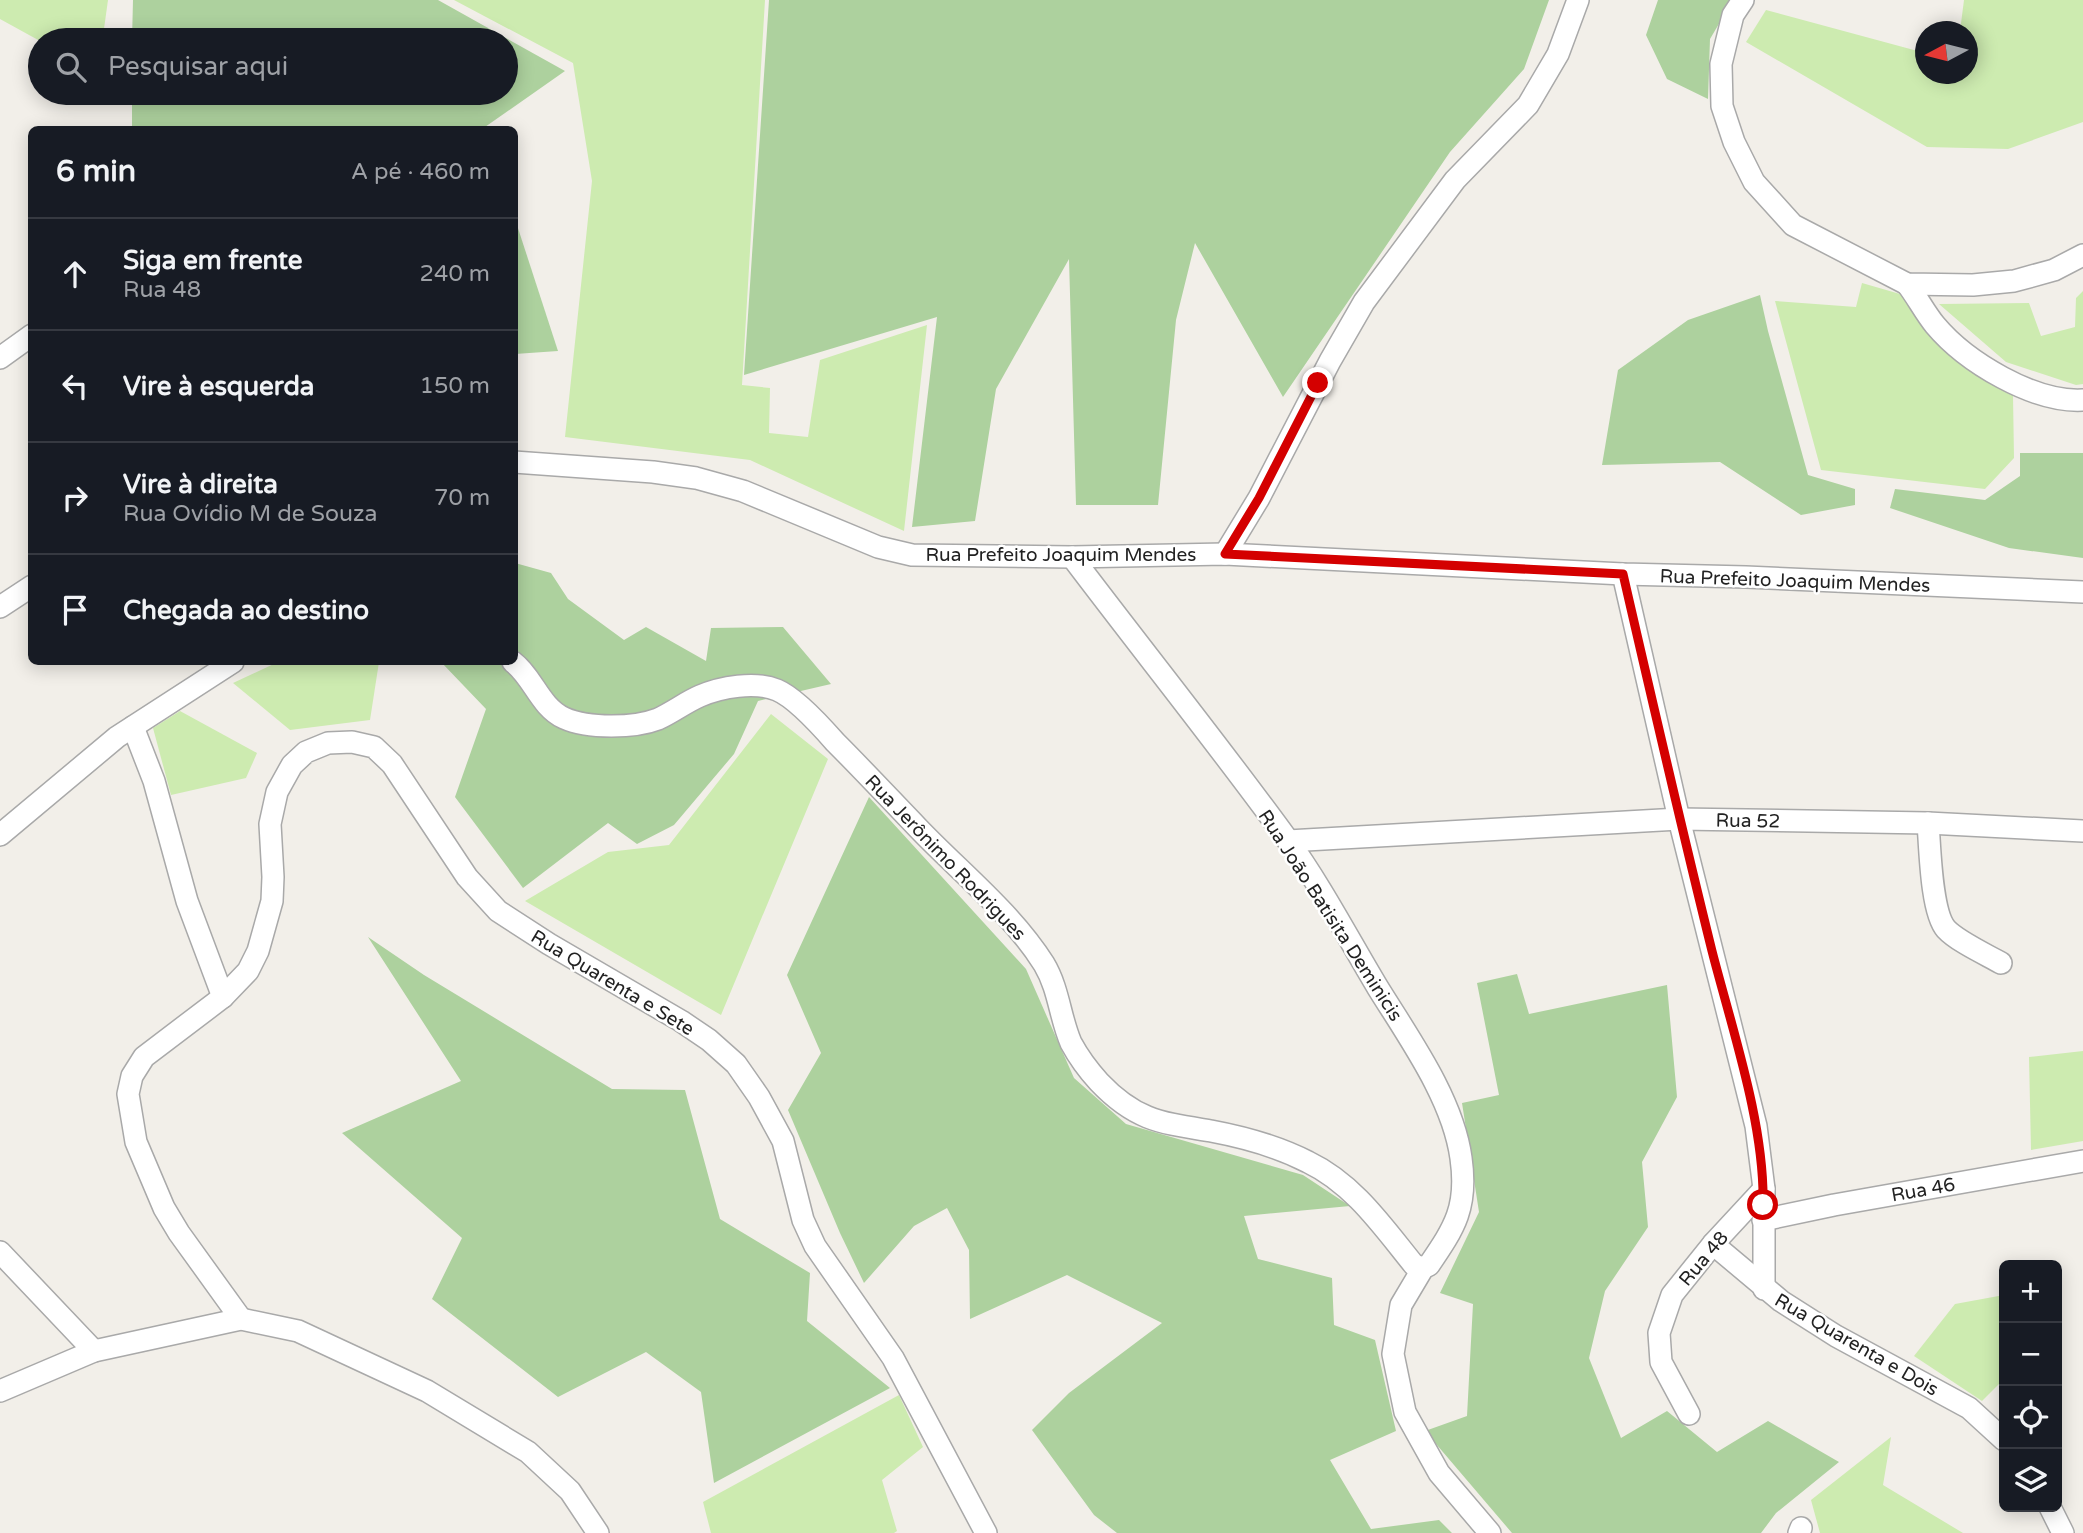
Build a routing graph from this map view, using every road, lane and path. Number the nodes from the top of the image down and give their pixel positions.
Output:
1 (1578, 0) edge
2 (1743, 0) edge
3 (2083, 255) edge
4 (1908, 284) junction
5 (28, 338) edge
6 (0, 358) edge
7 (2083, 400) edge
8 (518, 462) edge
9 (1225, 554) junction
10 (1072, 557) junction
11 (1623, 574) junction
12 (28, 589) edge
13 (2083, 593) edge
14 (0, 607) edge
15 (228, 665) edge
16 (517, 665) edge
17 (132, 727) junction
18 (1679, 819) junction
19 (1928, 823) junction
20 (2083, 831) edge
21 (0, 835) edge
22 (1288, 841) junction
23 (2001, 963) dead end
24 (223, 997) junction
25 (2083, 1161) edge
26 (1764, 1189) junction
27 (1763, 1220) junction
28 (1713, 1244) junction
29 (0, 1252) edge
30 (1423, 1268) junction
31 (1764, 1289) junction
32 (241, 1319) junction
33 (94, 1351) junction
34 (0, 1391) edge
35 (1689, 1413) dead end
36 (1999, 1435) edge
37 (2052, 1512) edge
38 (598, 1533) edge
39 (986, 1533) edge
40 (1490, 1533) edge
41 (2063, 1533) edge

1 - 9 street
2 - 4 street
3 - 4 street
4 - 7 street
5 - 6 street
8 - 10 street, Rua Prefeito Joaquim Mendes
9 - 10 street, Rua Prefeito Joaquim Mendes
9 - 11 street, Rua Prefeito Joaquim Mendes
10 - 22 street, Rua João Batisita Deminicis
11 - 13 street, Rua Prefeito Joaquim Mendes
11 - 18 street
12 - 14 street
15 - 17 street
16 - 30 street, Rua Jerônimo Rodrigues
17 - 21 street
17 - 24 street
18 - 19 street, Rua 52
18 - 22 street, Rua 52
18 - 26 street
19 - 20 street, Rua 52
19 - 23 street
22 - 30 street, Rua João Batisita Deminicis
24 - 32 street, Rua Quarenta e Sete
24 - 39 street, Rua Quarenta e Sete
25 - 27 street, Rua 46
26 - 27 street
26 - 28 street, Rua 48
27 - 31 street
28 - 31 street, Rua Quarenta e Dois
28 - 35 street, Rua 48
29 - 33 street
30 - 40 street, Rua João Batisita Deminicis
31 - 36 street, Rua Quarenta e Dois
32 - 33 street
32 - 38 street
33 - 34 street
37 - 41 street

